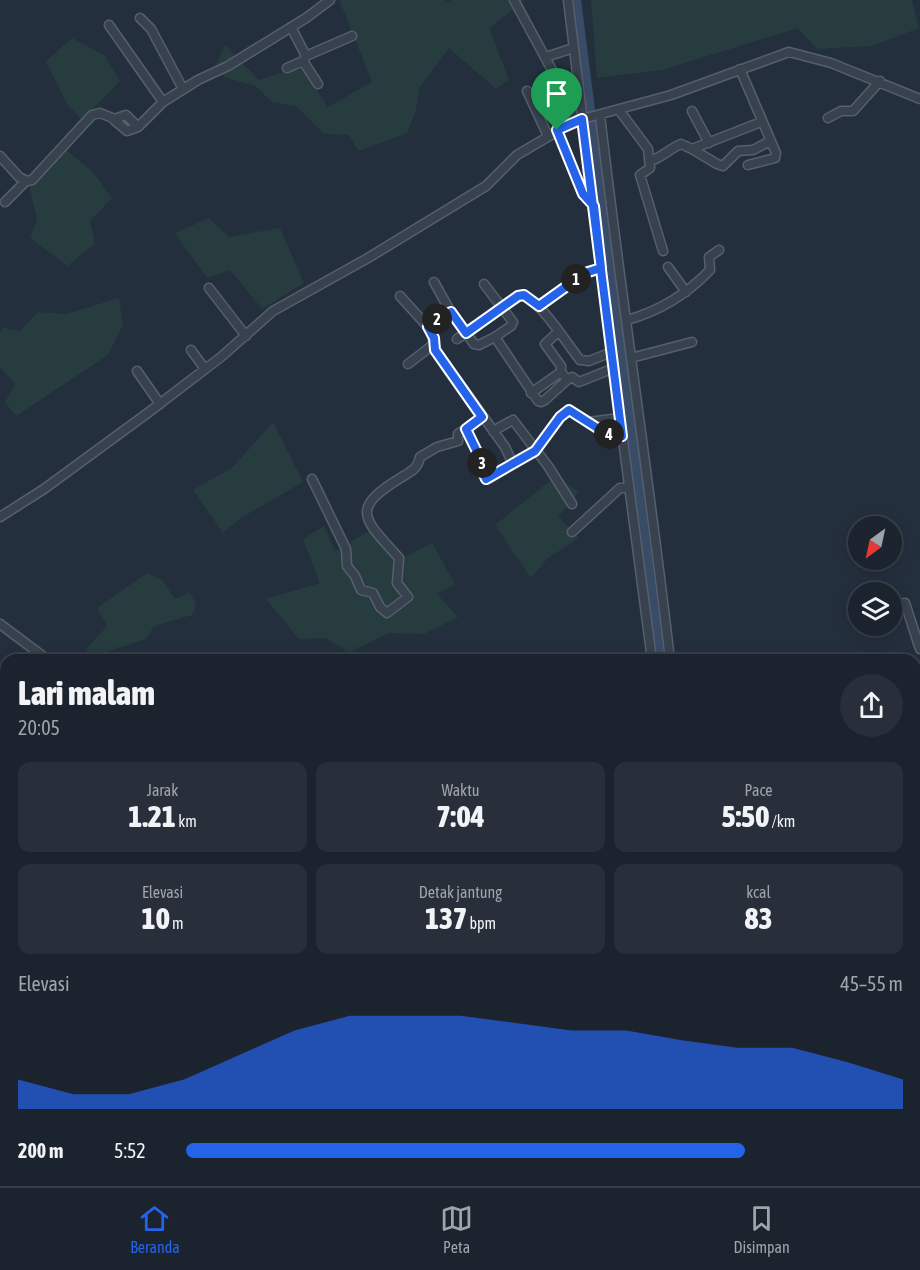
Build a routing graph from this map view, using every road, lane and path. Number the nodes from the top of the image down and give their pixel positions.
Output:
1 (330, 0) edge
2 (514, 0) edge
3 (568, 0) edge
4 (140, 18) dead end
5 (109, 25) dead end
6 (291, 27) junction
7 (352, 36) dead end
8 (573, 48) junction
9 (546, 57) junction
10 (304, 59) junction
11 (287, 68) dead end
12 (740, 69) junction
13 (880, 81) junction
14 (318, 84) dead end
15 (183, 89) junction
16 (527, 91) dead end
17 (566, 96) junction
18 (920, 99) edge
19 (163, 102) junction
20 (619, 110) junction
21 (537, 111) junction
22 (692, 111) dead end
23 (599, 116) junction
24 (828, 118) dead end
25 (581, 119) junction
26 (761, 122) junction
27 (557, 130) junction
28 (548, 136) junction
29 (770, 141) junction
30 (710, 143) junction
31 (692, 148) junction
32 (0, 156) edge
33 (650, 161) junction
34 (748, 165) dead end
35 (26, 181) junction
36 (5, 202) dead end
37 (594, 206) junction
38 (719, 250) dead end
39 (663, 251) dead end
40 (668, 267) dead end
41 (601, 268) junction
42 (434, 282) dead end
43 (484, 284) dead end
44 (209, 288) dead end
45 (686, 292) junction
46 (400, 296) dead end
47 (502, 306) junction
48 (539, 306) junction
49 (451, 312) junction
50 (627, 320) junction
51 (428, 327) junction
52 (466, 333) junction
53 (558, 333) junction
54 (246, 336) junction
55 (495, 337) junction
56 (457, 339) dead end
57 (692, 342) dead end
58 (434, 344) junction
59 (191, 350) dead end
60 (612, 352) junction
61 (631, 358) junction
62 (408, 364) dead end
63 (614, 368) junction
64 (205, 369) junction
65 (137, 371) dead end
66 (564, 376) junction
67 (531, 393) junction
68 (160, 404) junction
69 (482, 417) junction
70 (620, 418) junction
71 (589, 422) junction
72 (466, 429) junction
73 (492, 431) junction
74 (622, 436) junction
75 (535, 451) junction
76 (513, 464) junction
77 (312, 478) dead end
78 (629, 488) junction
79 (572, 504) dead end
80 (0, 517) edge
81 (572, 532) dead end
82 (902, 604) edge
83 (0, 624) edge
84 (920, 649) edge
85 (40, 654) edge
86 (651, 654) edge
87 (669, 654) edge

1 - 6 street
2 - 9 street
3 - 8 street
4 - 15 street
5 - 19 street
6 - 10 street
6 - 15 street
7 - 10 street
8 - 9 street
8 - 25 street
9 - 17 street
10 - 11 street
10 - 14 street
12 - 13 street
12 - 20 street
12 - 26 street
13 - 18 street
13 - 24 street
15 - 19 street
16 - 21 street
17 - 21 street
17 - 25 street
19 - 35 street
20 - 23 street
20 - 33 street
21 - 28 street
22 - 30 street
23 - 25 street
23 - 50 street
25 - 27 street
25 - 37 street
26 - 29 street
26 - 30 street
27 - 28 street
27 - 37 street
28 - 54 street
29 - 31 street
29 - 34 street
30 - 31 street
31 - 33 street
32 - 35 street
33 - 39 street
35 - 36 street
37 - 41 street
38 - 45 street
40 - 45 street
41 - 48 street
41 - 60 street
42 - 49 street
43 - 47 street
44 - 54 street
45 - 50 street
46 - 51 street
47 - 48 street
47 - 52 street
47 - 55 street
48 - 53 street
49 - 51 street
49 - 52 street
50 - 61 street
51 - 58 street
52 - 55 street
52 - 56 street
53 - 60 street
53 - 66 street
54 - 64 street
55 - 67 street
57 - 61 street
58 - 62 street
58 - 69 street
59 - 64 street
60 - 63 street
61 - 87 street
63 - 66 street
63 - 70 street
64 - 68 street
65 - 68 street
66 - 67 street
66 - 67 street
68 - 80 street
69 - 72 street
69 - 73 street
70 - 71 street
70 - 74 street
71 - 74 street
71 - 75 street
72 - 76 street
72 - 77 street
73 - 75 street
73 - 76 street
74 - 78 street
75 - 76 street
75 - 79 street
78 - 81 street
78 - 86 street
82 - 84 street
83 - 85 street

